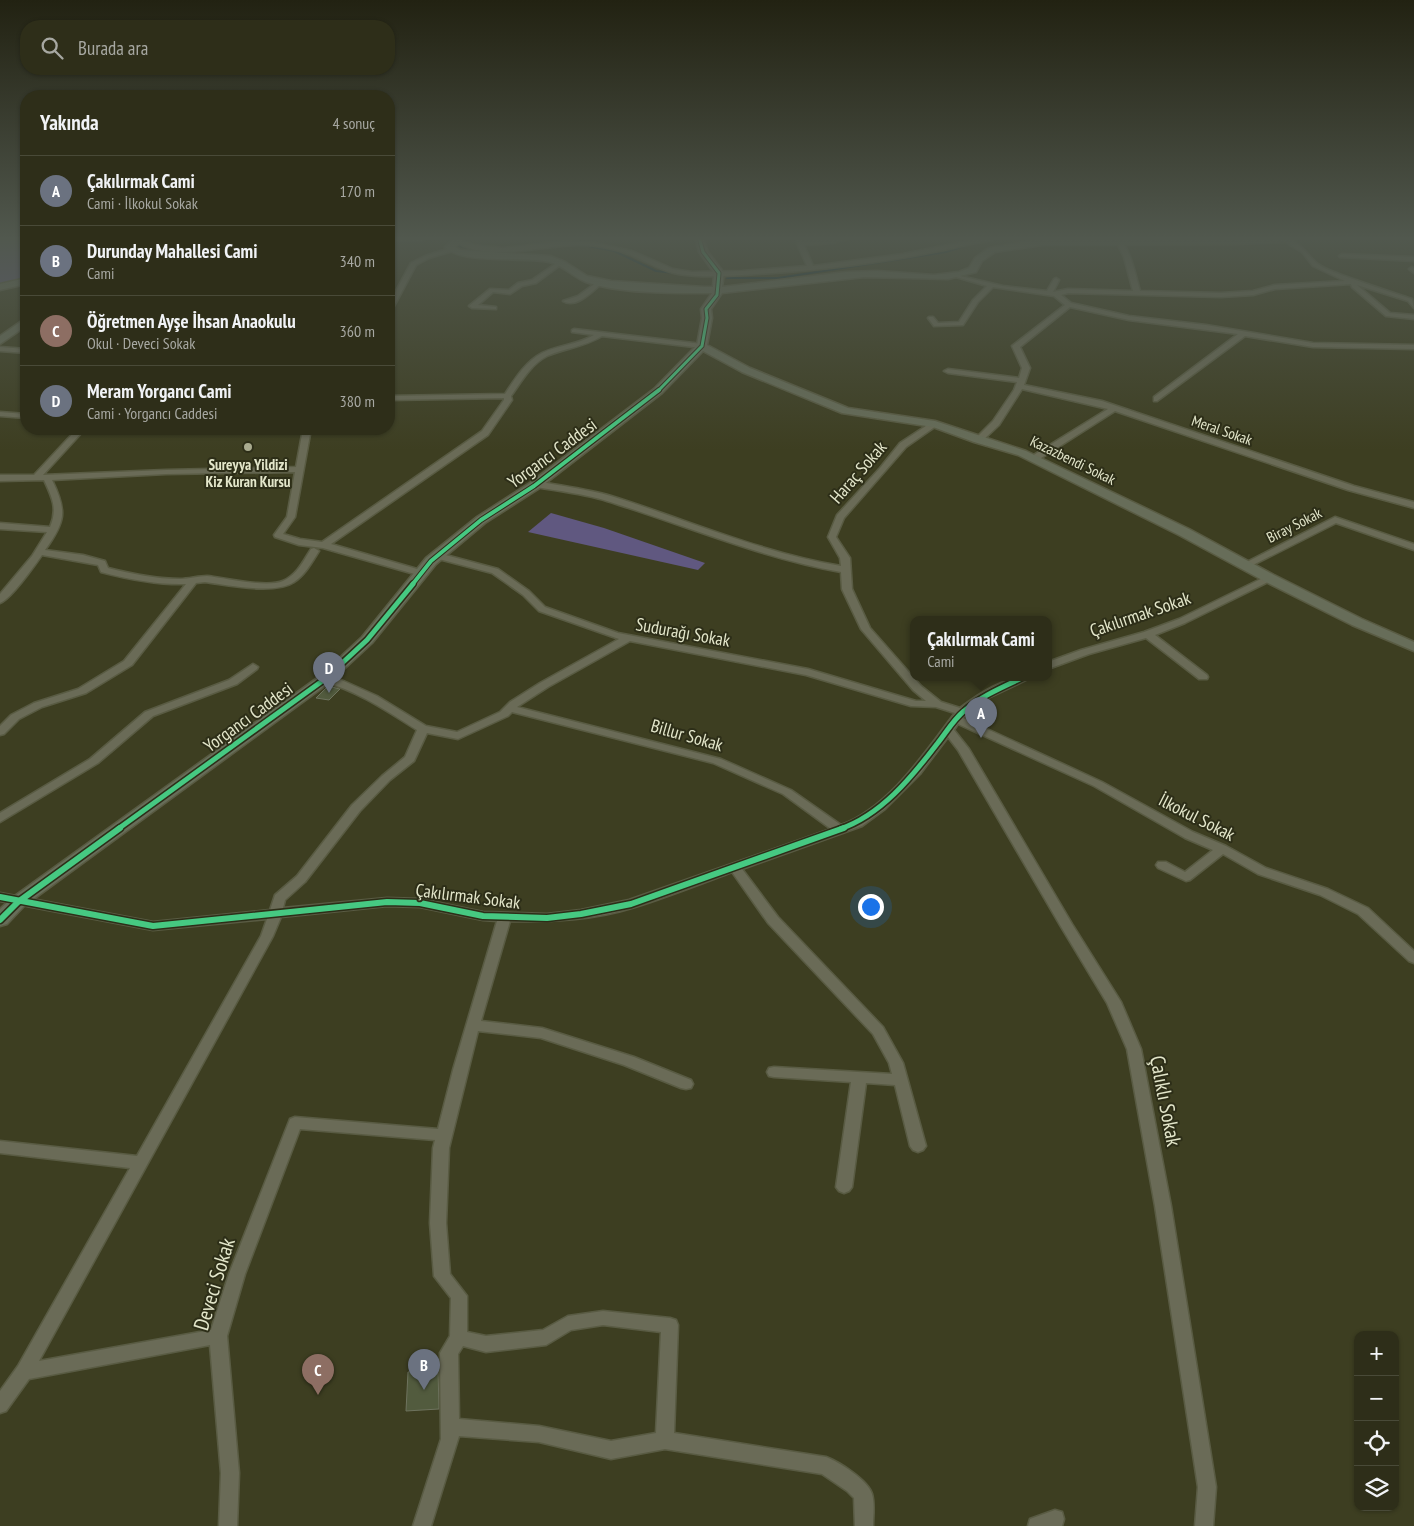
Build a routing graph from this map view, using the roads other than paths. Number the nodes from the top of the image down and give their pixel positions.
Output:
1 (707, 308) edge
2 (971, 308) edge
3 (1064, 308) edge
4 (1087, 308) edge
5 (1380, 308) edge
6 (1414, 317) edge
7 (930, 318) dead end
8 (20, 326) edge
9 (574, 331) dead end
10 (601, 334) junction
11 (1244, 334) junction
12 (0, 341) edge
13 (702, 346) junction
14 (1414, 347) edge
15 (0, 348) edge
16 (20, 350) edge
17 (948, 371) dead end
18 (1020, 383) junction
19 (507, 396) junction
20 (395, 398) edge
21 (1157, 399) dead end
22 (1114, 408) junction
23 (0, 414) edge
24 (20, 416) edge
25 (935, 424) junction
26 (75, 435) edge
27 (306, 435) edge
28 (978, 440) junction
29 (1035, 458) junction
30 (300, 469) junction
31 (0, 478) edge
32 (36, 478) junction
33 (47, 478) junction
34 (536, 484) junction
35 (1414, 505) edge
36 (0, 526) edge
37 (52, 530) junction
38 (324, 545) junction
39 (1414, 546) edge
40 (314, 551) dead end
41 (39, 552) junction
42 (438, 556) junction
43 (1246, 565) junction
44 (846, 570) junction
45 (421, 572) junction
46 (1269, 578) junction
47 (193, 581) junction
48 (0, 600) edge
49 (1148, 634) junction
50 (629, 638) junction
51 (1414, 647) edge
52 (1052, 664) edge
53 (253, 667) dead end
54 (1203, 677) dead end
55 (325, 679) junction
56 (910, 680) edge
57 (911, 681) edge
58 (1016, 681) edge
59 (937, 704) junction
60 (510, 708) junction
61 (956, 720) junction
62 (423, 729) junction
63 (0, 732) edge
64 (0, 818) edge
65 (839, 829) junction
66 (1222, 849) junction
67 (1162, 865) dead end
68 (735, 868) junction
69 (0, 897) edge
70 (18, 902) junction
71 (275, 915) junction
72 (505, 916) junction
73 (0, 920) edge
74 (1414, 958) edge
75 (473, 1025) junction
76 (774, 1072) dead end
77 (859, 1078) junction
78 (900, 1080) junction
79 (686, 1084) dead end
80 (444, 1135) junction
81 (0, 1146) edge
82 (918, 1146) dead end
83 (142, 1164) junction
84 (844, 1187) dead end
85 (218, 1336) junction
86 (459, 1337) junction
87 (24, 1372) junction
88 (0, 1405) edge
89 (450, 1427) junction
90 (666, 1440) junction
91 (228, 1526) edge
92 (422, 1526) edge
93 (864, 1526) edge
94 (1204, 1526) edge

1 - 13 street
2 - 7 street
3 - 18 street
4 - 11 street
5 - 6 street
8 - 12 street
9 - 10 street
10 - 13 street
10 - 19 street
11 - 14 street
11 - 21 street
13 - 25 street, Kazazbendi Sokak
13 - 34 street, Yorgancı Caddesi
15 - 16 street
17 - 18 street, Meral Sokak
18 - 22 street, Meral Sokak
18 - 28 street
19 - 20 street
19 - 38 street
22 - 29 street
22 - 35 street, Meral Sokak
23 - 24 street
25 - 28 street, Kazazbendi Sokak
25 - 44 street, Haraç Sokak
26 - 32 street
27 - 30 street
28 - 29 street, Kazazbendi Sokak
29 - 43 street, Kazazbendi Sokak
30 - 33 street
30 - 38 street
31 - 32 street
32 - 33 street
33 - 37 street
34 - 42 street, Yorgancı Caddesi
34 - 44 street
36 - 37 street
37 - 41 street
38 - 45 street
39 - 43 street, Biray Sokak
40 - 47 street
41 - 47 street
41 - 48 street
42 - 45 street, Yorgancı Caddesi
42 - 50 street, Sudurağı Sokak
43 - 46 street, Kazazbendi Sokak
44 - 56 street, Haraç Sokak
45 - 55 street, Yorgancı Caddesi
46 - 49 street, Çakılırmak Sokak
46 - 51 street, Kazazbendi Sokak
47 - 63 street
49 - 52 street, Çakılırmak Sokak
49 - 54 street
50 - 59 street, Sudurağı Sokak
50 - 60 street
53 - 64 street
55 - 62 street
55 - 70 street, Yorgancı Caddesi
57 - 59 street, Haraç Sokak
58 - 61 street, Çakılırmak Sokak
59 - 61 street, Haraç Sokak
60 - 62 street
60 - 65 street, Billur Sokak
61 - 65 street, Çakılırmak Sokak
61 - 66 street, İlkokul Sokak
61 - 94 street, Çalıklı Sokak
62 - 71 street
65 - 68 street, Çakılırmak Sokak
66 - 67 street
66 - 74 street, İlkokul Sokak
68 - 72 street, Çakılırmak Sokak
68 - 78 street
69 - 70 street, Çakılırmak Sokak
70 - 71 street, Çakılırmak Sokak
70 - 73 street, Yorgancı Caddesi
71 - 72 street, Çakılırmak Sokak
71 - 83 street
72 - 75 street
75 - 79 street
75 - 80 street
76 - 77 street
77 - 78 street
77 - 84 street
78 - 82 street
80 - 85 street, Deveci Sokak
80 - 86 street
81 - 83 street
83 - 87 street
85 - 87 street
85 - 91 street, Deveci Sokak
86 - 89 street
86 - 90 street
87 - 88 street
89 - 90 street
89 - 92 street
90 - 93 street

